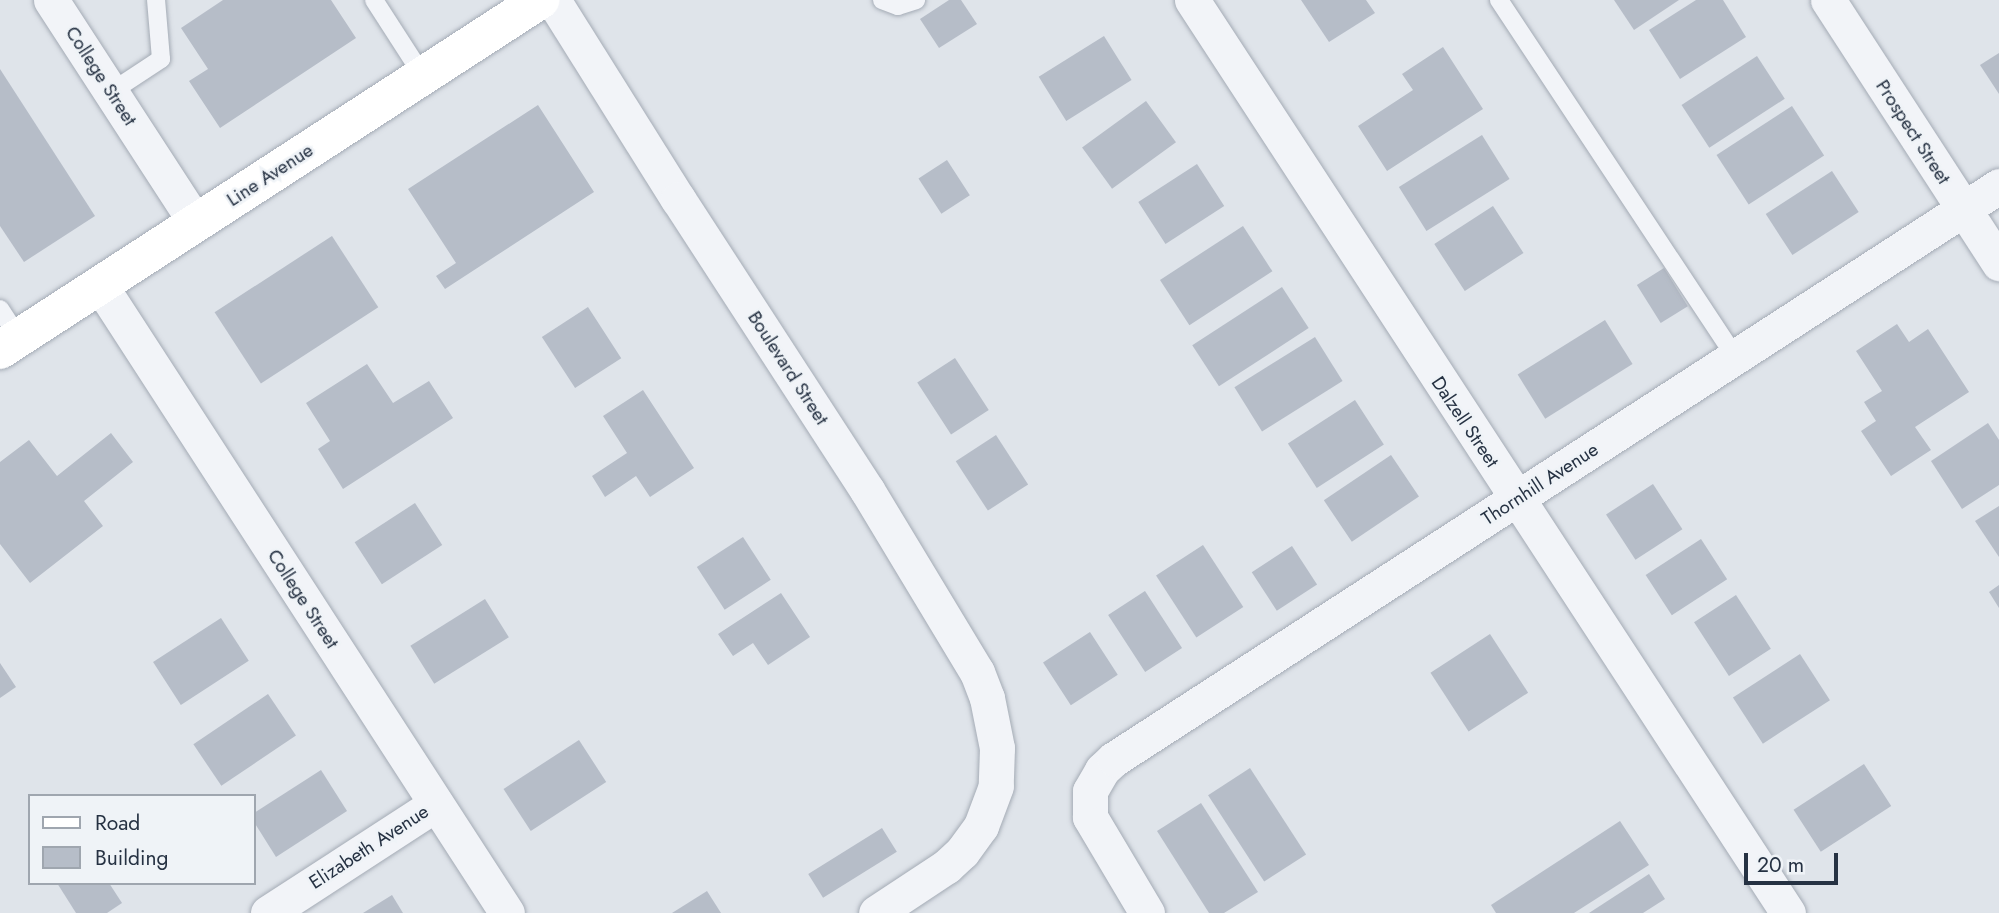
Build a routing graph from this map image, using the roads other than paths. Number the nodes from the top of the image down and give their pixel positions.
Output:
1 (51, 0) edge
2 (156, 0) edge
3 (374, 0) edge
4 (540, 0) edge
5 (553, 0) edge
6 (882, 0) edge
7 (916, 0) edge
8 (1192, 0) edge
9 (1499, 0) edge
10 (1828, 0) edge
11 (423, 76) junction
12 (111, 92) junction
13 (1999, 186) edge
14 (1963, 208) junction
15 (196, 222) junction
16 (1999, 263) edge
17 (100, 285) junction
18 (6, 332) edge
19 (1735, 357) junction
20 (1518, 499) junction
21 (436, 804) junction
22 (268, 913) edge
23 (507, 913) edge
24 (876, 913) edge
25 (1147, 913) edge
26 (1788, 913) edge

1 - 12 street, College Street
2 - 12 lane
3 - 11 lane
4 - 11 main road, Line Avenue
5 - 24 street, Boulevard Street
6 - 7 lane
8 - 20 street, Dalzell Street
9 - 19 lane
10 - 14 street, Prospect Street
11 - 15 main road, Line Avenue
12 - 15 street, College Street
13 - 14 street, Thornhill Avenue
14 - 16 street, Prospect Street
14 - 19 street, Thornhill Avenue
15 - 17 main road, Line Avenue
17 - 18 main road, Line Avenue
17 - 21 street, College Street
19 - 20 street, Thornhill Avenue
20 - 25 street, Thornhill Avenue
20 - 26 street, Dalzell Street
21 - 22 street, Elizabeth Avenue
21 - 23 street, College Street

